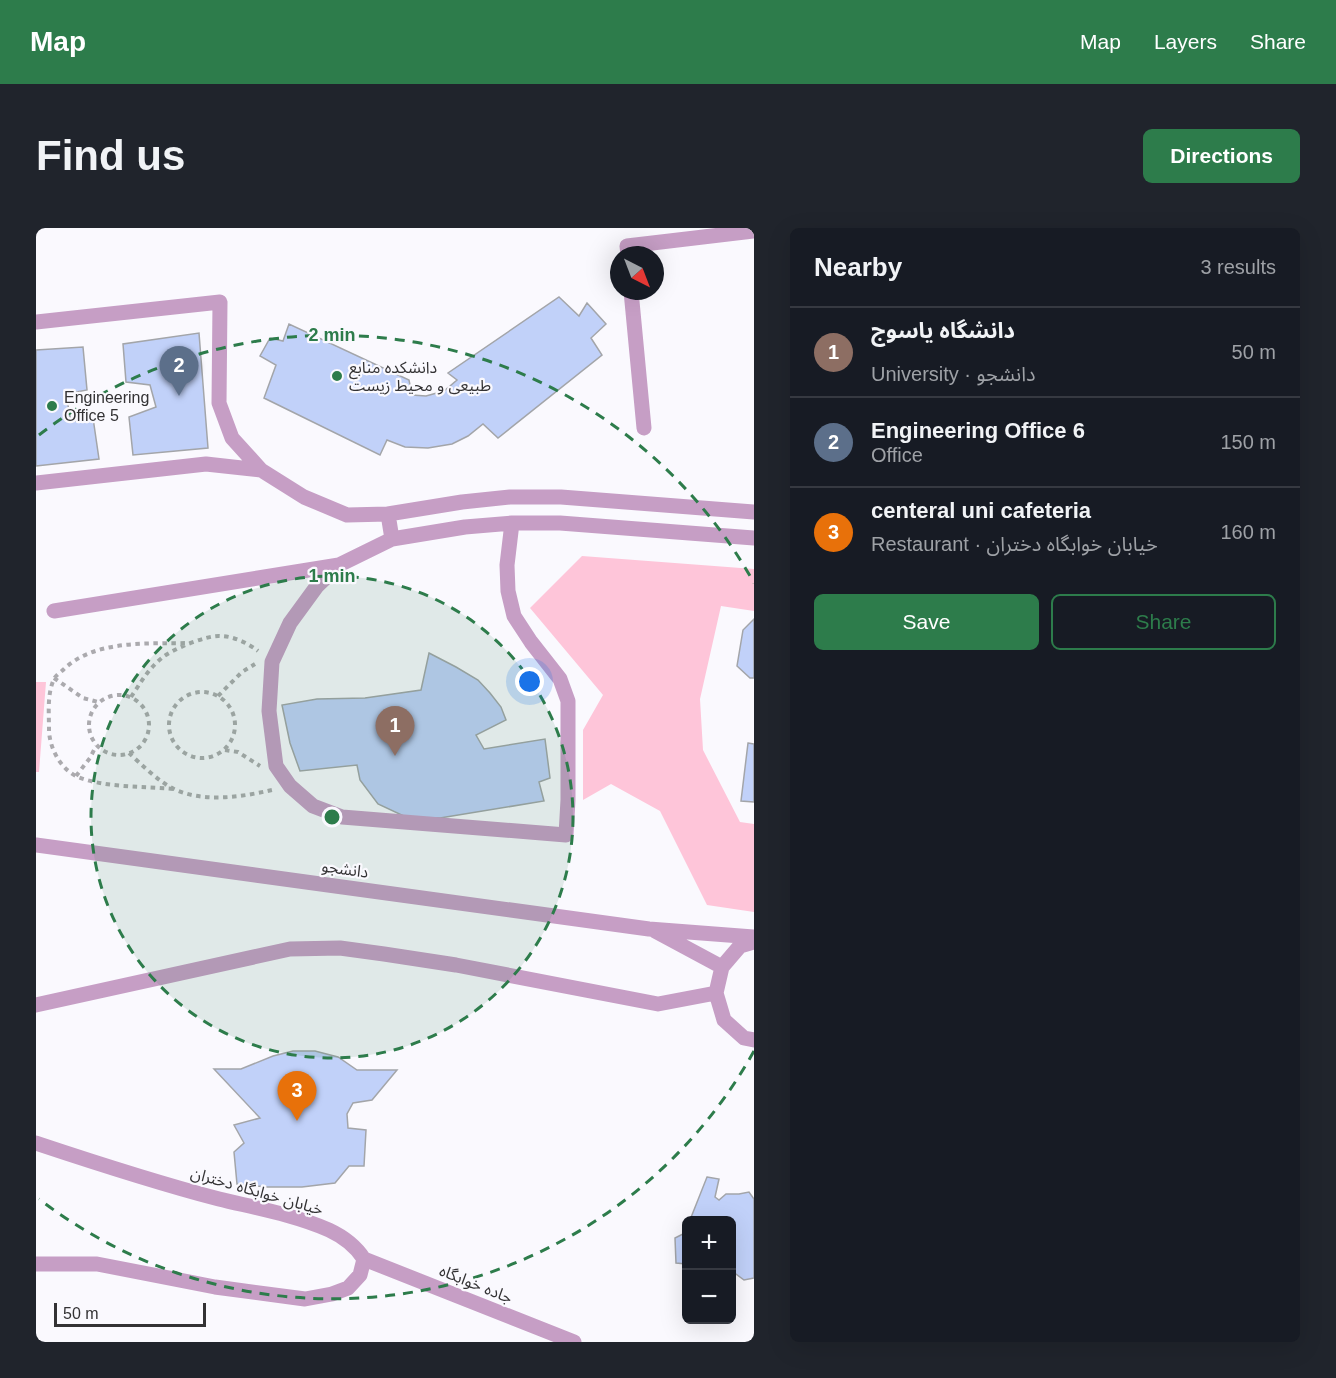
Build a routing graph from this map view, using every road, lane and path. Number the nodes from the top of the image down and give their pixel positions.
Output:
1 (754, 231) edge
2 (627, 246) edge
3 (633, 300) edge
4 (36, 322) edge
5 (644, 428) dead end
6 (261, 470) junction
7 (36, 483) edge
8 (754, 512) edge
9 (388, 514) junction
10 (512, 523) junction
11 (754, 538) edge
12 (392, 539) junction
13 (339, 565) junction
14 (54, 611) dead end
15 (190, 643) junction
16 (272, 662) junction
17 (54, 678) junction
18 (218, 696) junction
19 (131, 697) junction
20 (98, 703) junction
21 (96, 746) junction
22 (129, 753) junction
23 (76, 776) junction
24 (290, 786) junction
25 (173, 789) junction
26 (36, 845) edge
27 (649, 929) junction
28 (754, 937) edge
29 (754, 942) edge
30 (722, 967) junction
31 (716, 993) junction
32 (36, 1005) edge
33 (754, 1040) edge
34 (36, 1143) edge
35 (364, 1259) junction
36 (36, 1264) edge
37 (574, 1342) edge

1 - 2 street
3 - 5 street
4 - 6 street
6 - 7 street
6 - 9 street
8 - 9 street
9 - 12 street
10 - 11 street
10 - 12 street
10 - 24 street
12 - 13 street
13 - 14 street
13 - 16 street
15 - 16 path
15 - 17 path
15 - 19 path
16 - 18 path
16 - 24 street
17 - 20 path
17 - 23 path
18 - 18 path
19 - 20 path
19 - 22 path
20 - 21 path
21 - 22 path
21 - 23 path
22 - 25 path
23 - 25 path
24 - 25 path
26 - 27 street, دانشجو
27 - 28 street, دانشجو
27 - 30 street
29 - 30 street
30 - 31 street
31 - 32 street
31 - 33 street
34 - 35 street, خیابان خوابگاه دختران
35 - 36 street
35 - 37 street, جاده خوابگاه

